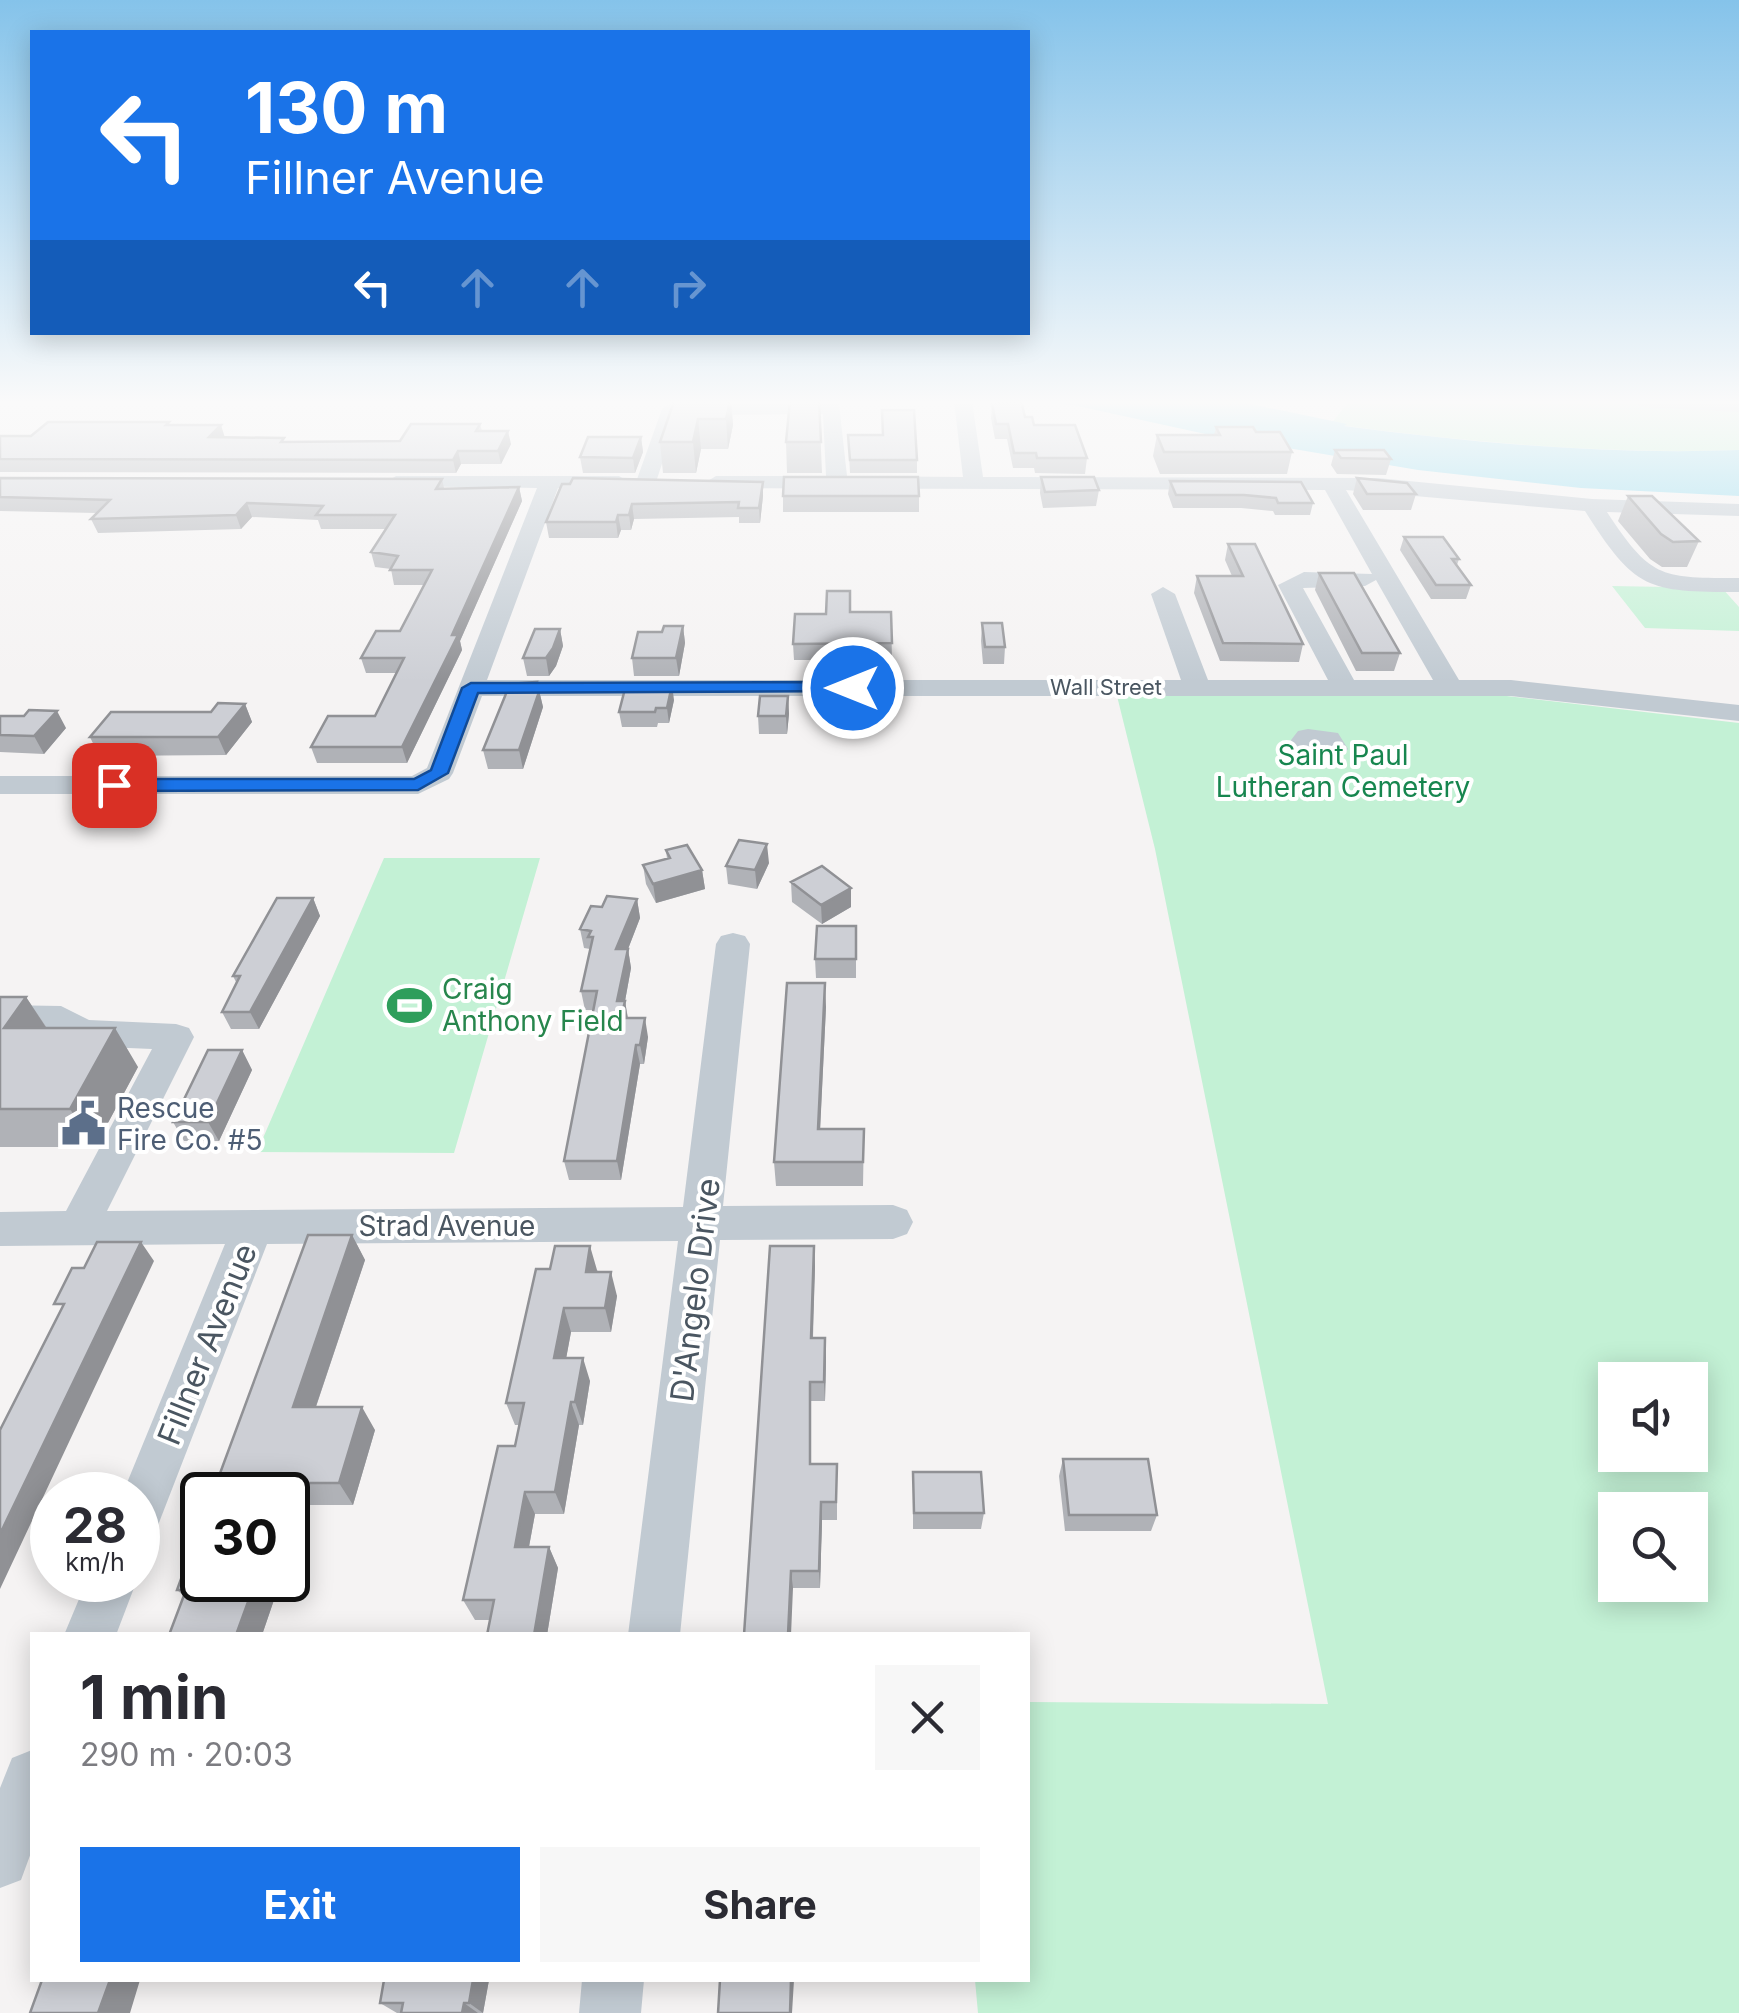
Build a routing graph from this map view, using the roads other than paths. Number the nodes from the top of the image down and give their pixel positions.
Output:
1 (545, 495) edge
2 (1338, 495) edge
3 (1493, 495) edge
4 (1592, 505) junction
5 (1739, 510) edge
6 (1385, 579) junction
7 (1739, 585) edge
8 (1163, 594) dead end
9 (1197, 687) junction
10 (1292, 687) junction
11 (1345, 687) junction
12 (1450, 687) junction
13 (471, 688) junction
14 (1739, 712) edge
15 (1313, 736) dead end
16 (0, 785) edge
17 (733, 944) dead end
18 (0, 1018) edge
19 (894, 1222) dead end
20 (703, 1224) junction
21 (253, 1227) junction
22 (78, 1228) junction
23 (0, 1229) edge
24 (156, 1472) edge
25 (103, 1602) edge
26 (91, 1632) edge
27 (654, 1632) edge
28 (30, 1783) edge
29 (0, 1859) edge
30 (614, 1982) edge
31 (610, 2013) edge

1 - 13 street
2 - 6 street
3 - 4 street
4 - 5 street
4 - 7 street
6 - 11 street
6 - 12 street
8 - 9 street
9 - 10 street, Wall Street
9 - 13 street, Wall Street
10 - 11 street, Wall Street
10 - 15 street
11 - 12 street, Wall Street
12 - 14 street, Wall Street
13 - 16 street
17 - 20 street, D'Angelo Drive
18 - 22 street
19 - 20 street, Strad Avenue
20 - 21 street, Strad Avenue
20 - 27 street, D'Angelo Drive
21 - 22 street, Strad Avenue
21 - 24 street, Fillner Avenue
22 - 23 street, Strad Avenue
25 - 26 street
28 - 29 street
30 - 31 street

